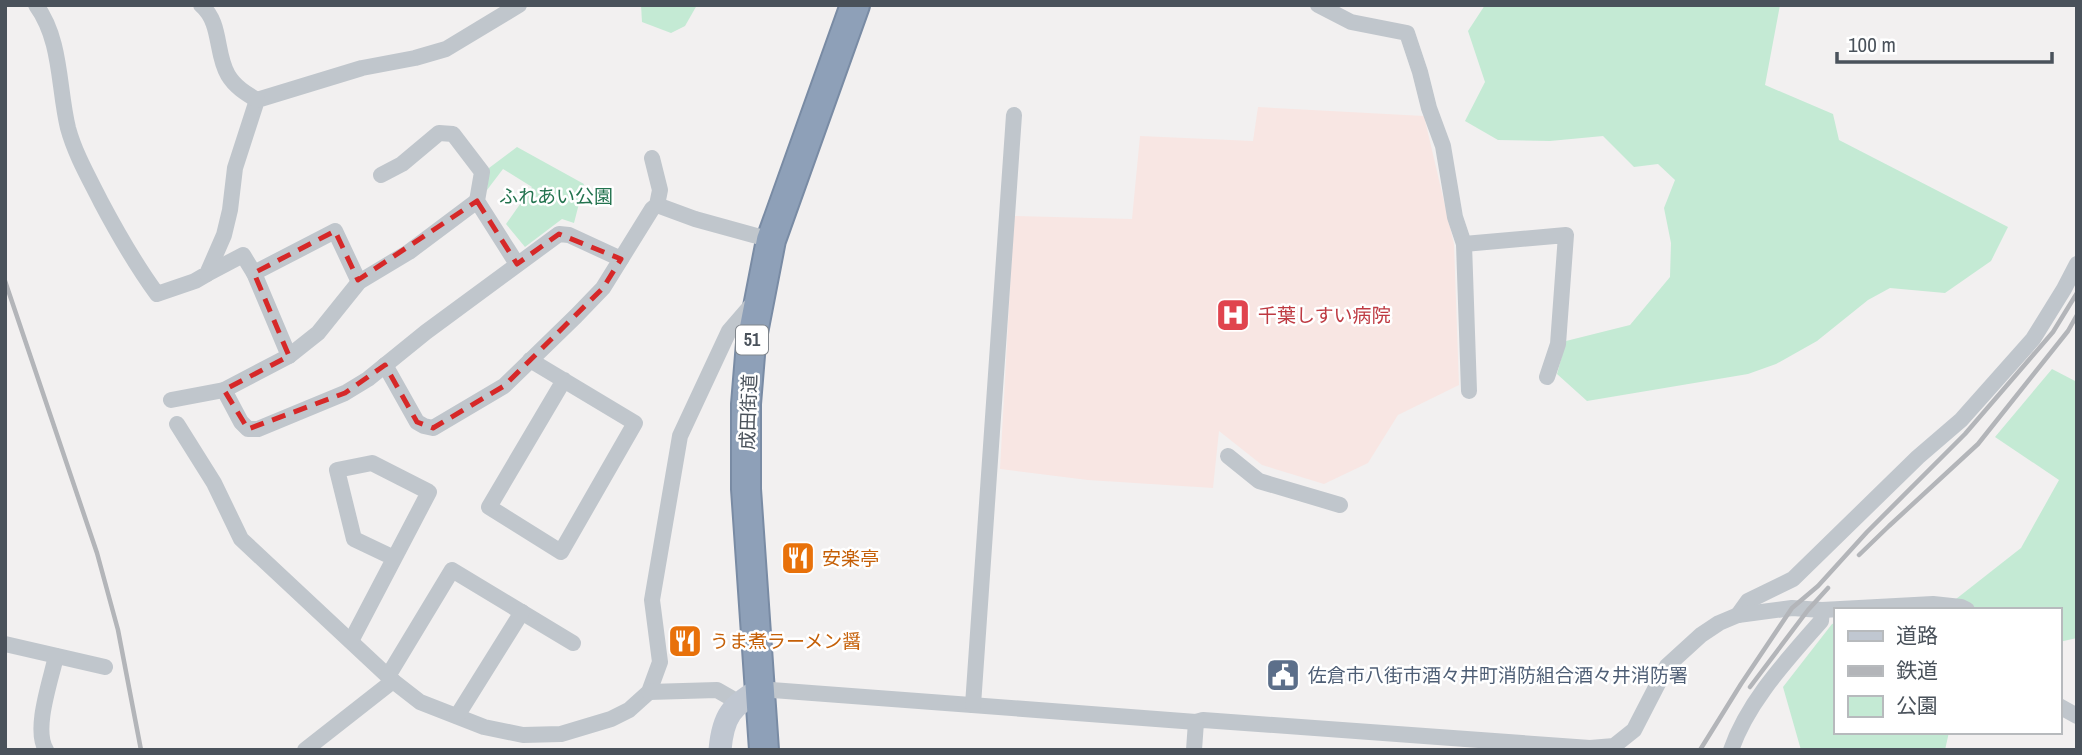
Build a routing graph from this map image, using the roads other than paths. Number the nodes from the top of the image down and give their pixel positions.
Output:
1 (36, 5) edge
2 (201, 5) edge
3 (519, 5) edge
4 (855, 5) edge
5 (1318, 5) edge
6 (257, 100) junction
7 (1014, 115) dead end
8 (652, 158) dead end
9 (380, 175) dead end
10 (477, 201) junction
11 (657, 205) junction
12 (771, 240) junction
13 (1464, 244) junction
14 (621, 259) junction
15 (517, 264) junction
16 (2077, 264) edge
17 (254, 273) junction
18 (207, 274) junction
19 (359, 282) junction
20 (759, 297) junction
21 (289, 356) junction
22 (530, 360) junction
23 (385, 365) junction
24 (1547, 377) dead end
25 (564, 380) junction
26 (224, 390) junction
27 (1469, 391) dead end
28 (171, 400) dead end
29 (177, 424) dead end
30 (1228, 456) dead end
31 (1340, 505) dead end
32 (394, 558) junction
33 (1859, 608) edge
34 (1961, 608) edge
35 (1834, 609) edge
36 (1822, 610) junction
37 (522, 612) junction
38 (1738, 615) junction
39 (351, 642) junction
40 (573, 643) dead end
41 (5, 645) edge
42 (56, 656) junction
43 (105, 667) dead end
44 (391, 678) junction
45 (649, 692) junction
46 (749, 696) junction
47 (974, 705) junction
48 (2061, 707) edge
49 (457, 716) junction
50 (2077, 716) edge
51 (1196, 722) junction
52 (562, 742) edge
53 (46, 750) edge
54 (305, 750) edge
55 (720, 750) edge
56 (764, 750) edge
57 (1194, 750) edge
58 (1731, 750) edge

1 - 18 street
2 - 6 street
3 - 6 street
4 - 12 highway, 成田街道 / 51
5 - 13 street
6 - 18 street
7 - 47 street
8 - 11 street
9 - 10 street
10 - 15 street
10 - 19 street
11 - 12 street
11 - 14 street
12 - 20 highway, 成田街道 / 51
13 - 24 street
13 - 27 street
14 - 15 street
14 - 22 street
15 - 23 street
16 - 38 street
17 - 18 street
17 - 19 street
17 - 21 street
19 - 21 street
20 - 45 street
20 - 46 highway, 成田街道 / 51
21 - 26 street
22 - 23 street
22 - 25 street
23 - 26 street
25 - 25 street
26 - 28 street
29 - 39 street
30 - 31 street
32 - 32 street
32 - 39 street
33 - 34 street
35 - 36 street
36 - 38 street
36 - 58 street
37 - 40 street
37 - 44 street
37 - 49 street
38 - 51 street
39 - 44 street
41 - 42 street
42 - 43 street
42 - 53 street
44 - 49 street
44 - 54 street
45 - 46 street
45 - 52 street
46 - 47 street
46 - 55 street
46 - 56 highway, 成田街道 / 51
47 - 51 street
48 - 50 street
49 - 52 street
51 - 57 street

